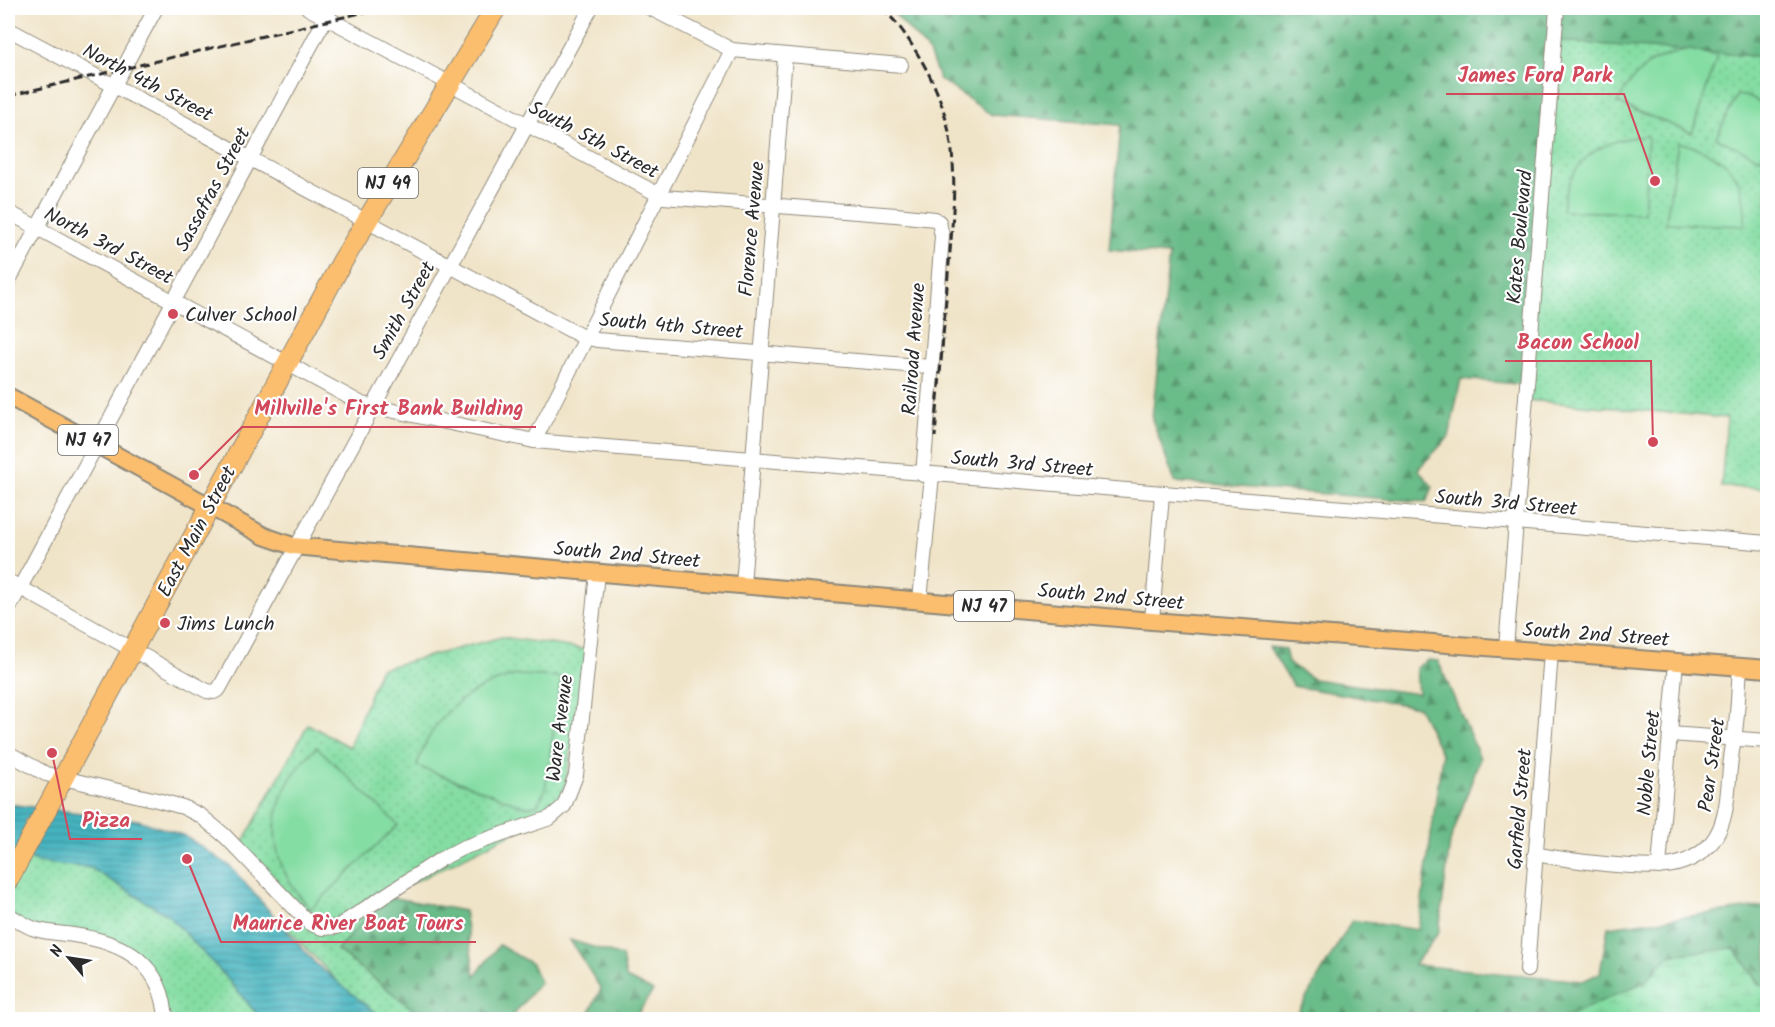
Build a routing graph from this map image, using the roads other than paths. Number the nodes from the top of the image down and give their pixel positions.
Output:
1 (156, 8) edge
2 (308, 8) edge
3 (496, 8) edge
4 (650, 8) edge
5 (1557, 8) edge
6 (589, 11) edge
7 (328, 12) edge
8 (8, 29) edge
9 (732, 50) junction
10 (785, 56) junction
11 (901, 65) dead end
12 (449, 84) junction
13 (113, 87) junction
14 (526, 125) junction
15 (250, 159) junction
16 (657, 194) junction
17 (773, 206) junction
18 (8, 212) edge
19 (365, 220) junction
20 (941, 226) joint
21 (37, 227) junction
22 (450, 266) junction
23 (8, 282) edge
24 (173, 301) junction
25 (585, 338) junction
26 (761, 352) junction
27 (287, 363) junction
28 (931, 366) junction
29 (8, 396) edge
30 (372, 408) junction
31 (534, 441) junction
32 (96, 445) junction
33 (752, 459) junction
34 (927, 475) junction
35 (1162, 494) junction
36 (210, 506) junction
37 (1516, 522) junction
38 (1767, 543) edge
39 (297, 546) junction
40 (597, 573) junction
41 (14, 584) edge
42 (742, 585) junction
43 (920, 600) junction
44 (8, 610) edge
45 (1152, 621) junction
46 (1506, 648) junction
47 (132, 649) junction
48 (1551, 652) junction
49 (1676, 661) junction
50 (1740, 667) junction
51 (1767, 669) edge
52 (1670, 734) junction
53 (1735, 738) junction
54 (1767, 741) edge
55 (8, 753) edge
56 (63, 778) junction
57 (1535, 854) junction
58 (1659, 867) junction
59 (8, 880) edge
60 (8, 914) edge
61 (1527, 970) dead end
62 (166, 1020) edge

1 - 13 street
2 - 7 street, South 5th Street
3 - 12 highway, East Main Street / NJ 49
4 - 9 street
5 - 37 street, Kates Boulevard
6 - 14 street, Smith Street
7 - 12 street, South 5th Street
7 - 15 street, Sassafras Street
8 - 13 street, North 4th Street
9 - 10 street
9 - 16 street
10 - 11 street
10 - 17 street, Florence Avenue
12 - 14 street, South 5th Street
12 - 19 highway, East Main Street / NJ 49
13 - 15 street, North 4th Street
13 - 21 street
14 - 16 street, South 5th Street
14 - 22 street, Smith Street
15 - 19 street, North 4th Street
15 - 24 street, Sassafras Street
16 - 17 street, South 5th Street
16 - 25 street
17 - 20 street, South 5th Street
17 - 26 street, Florence Avenue
18 - 21 street, North 3rd Street
19 - 22 street, South 4th Street
19 - 27 highway, East Main Street / NJ 49
20 - 28 street, Railroad Avenue
21 - 23 street
21 - 24 street, North 3rd Street
22 - 25 street, South 4th Street
22 - 30 street, Smith Street
24 - 27 street, North 3rd Street
24 - 32 street, Sassafras Street
25 - 26 street, South 4th Street
25 - 31 street
26 - 28 street, South 4th Street
26 - 33 street, Florence Avenue
27 - 30 street, South 3rd Street
27 - 36 highway, East Main Street / NJ 49
28 - 34 street, Railroad Avenue
29 - 32 main road, NJ 47
30 - 31 street, South 3rd Street
30 - 39 street, Smith Street
31 - 33 street, South 3rd Street
32 - 36 main road, NJ 47
32 - 41 street, Sassafras Street
33 - 34 street, South 3rd Street
33 - 42 street, Florence Avenue
34 - 35 street, South 3rd Street
34 - 43 street, Railroad Avenue
35 - 37 street, South 3rd Street
35 - 45 street
36 - 39 main road, South 2nd Street / NJ 47
36 - 47 highway, East Main Street / NJ 49
37 - 38 street, South 3rd Street
37 - 46 street, Kates Boulevard
39 - 40 main road, South 2nd Street / NJ 47
39 - 47 street, Smith Street
40 - 42 main road, South 2nd Street / NJ 47
40 - 56 street, Ware Avenue
41 - 44 street, Sassafras Street
41 - 47 street
42 - 43 main road, South 2nd Street / NJ 47
43 - 45 main road, South 2nd Street / NJ 47
45 - 46 main road, South 2nd Street / NJ 47
46 - 48 main road, South 2nd Street / NJ 47
47 - 56 highway, East Main Street / NJ 49
48 - 49 main road, South 2nd Street / NJ 47
48 - 57 street, Garfield Street
49 - 50 main road, South 2nd Street / NJ 47
49 - 52 street, Noble Street
50 - 51 main road, South 2nd Street / NJ 47
50 - 53 street, Pear Street
52 - 53 street
52 - 58 street, Noble Street
53 - 54 street
53 - 58 street, Pear Street
55 - 56 street, Ware Avenue
56 - 59 highway, NJ 49
57 - 58 street, Pear Street
57 - 61 street, Garfield Street
60 - 62 street

